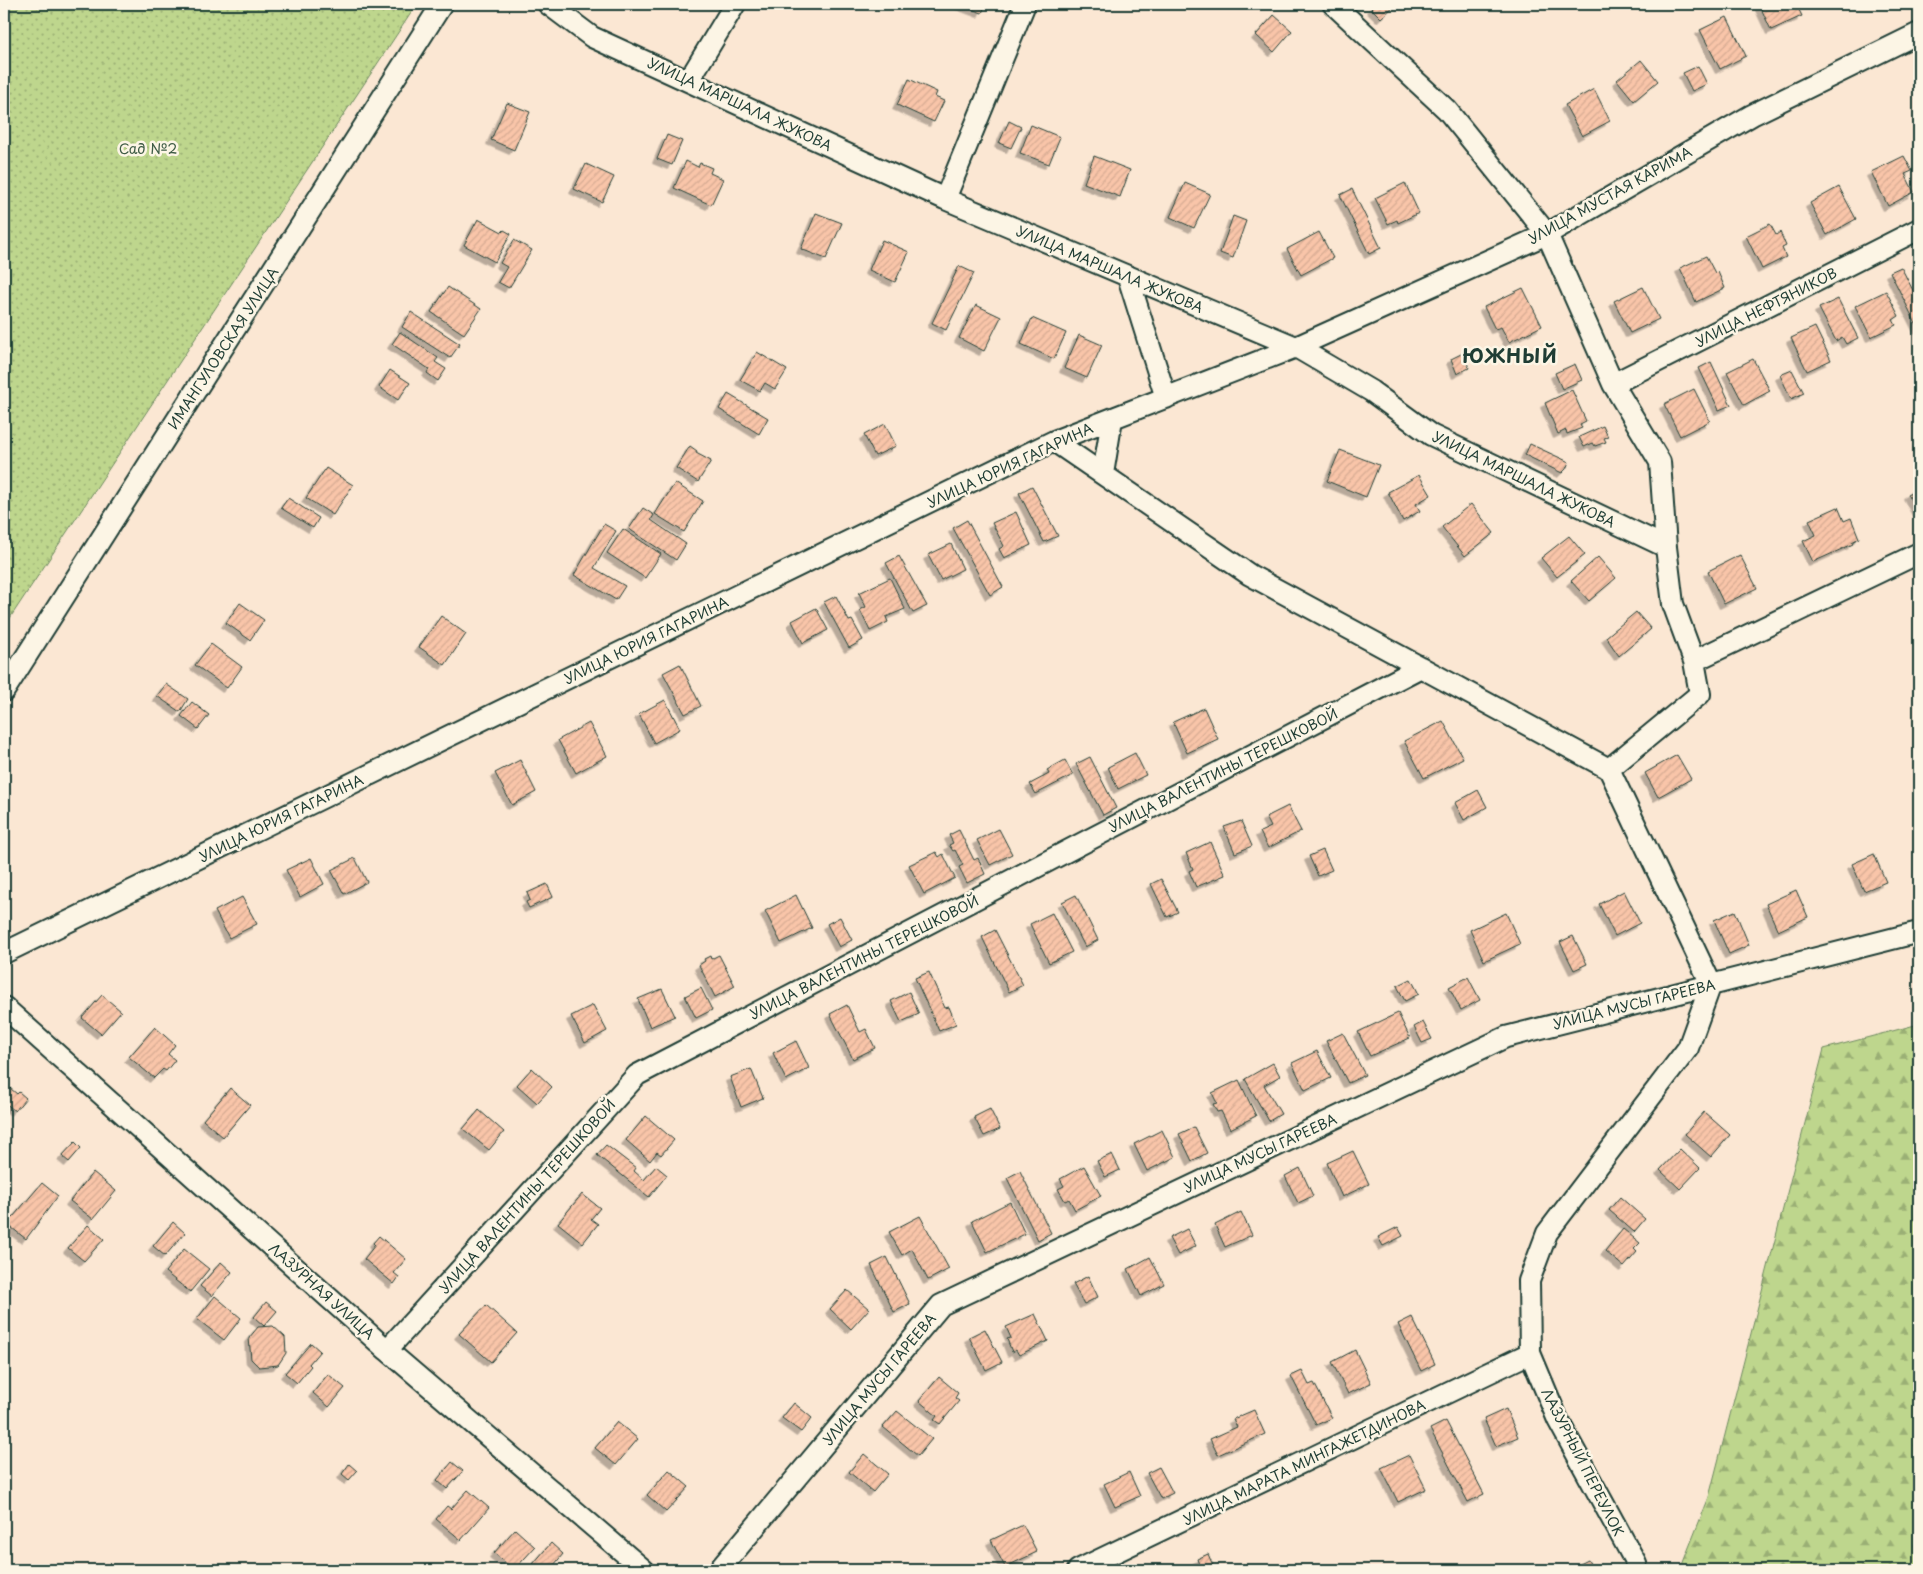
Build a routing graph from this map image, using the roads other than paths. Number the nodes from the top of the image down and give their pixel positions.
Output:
1 (442, 4) edge
2 (548, 4) edge
3 (734, 4) edge
4 (1025, 4) edge
5 (1333, 4) edge
6 (1919, 33) edge
7 (689, 80) junction
8 (945, 199) junction
9 (1919, 229) edge
10 (1547, 234) junction
11 (1128, 277) junction
12 (1296, 347) junction
13 (1613, 384) junction
14 (1166, 398) junction
15 (1112, 419) junction
16 (1054, 441) junction
17 (1103, 474) junction
18 (1666, 547) junction
19 (1919, 554) edge
20 (1694, 662) junction
21 (1421, 667) junction
22 (4, 691) edge
23 (1609, 769) junction
24 (1919, 932) edge
25 (4, 953) edge
26 (1711, 984) junction
27 (4, 1007) edge
28 (387, 1350) junction
29 (1530, 1354) junction
30 (644, 1570) edge
31 (719, 1570) edge
32 (1078, 1570) edge
33 (1636, 1570) edge

1 - 22 street, ИМАНГУЛОВСКАЯ УЛИЦА
2 - 7 street, УЛИЦА МАРШАЛА ЖУКОВА
3 - 7 street
4 - 8 street
5 - 10 street
6 - 10 street, УЛИЦА МУСТАЯ КАРИМА
7 - 8 street, УЛИЦА МАРШАЛА ЖУКОВА
8 - 11 street, УЛИЦА МАРШАЛА ЖУКОВА
9 - 13 street, УЛИЦА НЕФТЯНИКОВ
10 - 12 street, УЛИЦА МУСТАЯ КАРИМА
10 - 13 street
11 - 12 street, УЛИЦА МАРШАЛА ЖУКОВА
11 - 14 street
12 - 14 street, УЛИЦА ЮРИЯ ГАГАРИНА
12 - 18 street, УЛИЦА МАРШАЛА ЖУКОВА
13 - 18 street
14 - 15 street, УЛИЦА ЮРИЯ ГАГАРИНА
15 - 16 street, УЛИЦА ЮРИЯ ГАГАРИНА
15 - 17 street
16 - 17 street
16 - 25 street, УЛИЦА ЮРИЯ ГАГАРИНА
17 - 21 street
18 - 20 street
19 - 20 street
20 - 23 street
21 - 23 street
21 - 28 street, УЛИЦА ВАЛЕНТИНЫ ТЕРЕШКОВОЙ
23 - 26 street
24 - 26 street, УЛИЦА МУСЫ ГАРЕЕВА
26 - 29 street
26 - 31 street, УЛИЦА МУСЫ ГАРЕЕВА
27 - 28 street, ЛАЗУРНАЯ УЛИЦА
28 - 30 street, ЛАЗУРНАЯ УЛИЦА
29 - 32 street, УЛИЦА МАРАТА МИНГАЖЕТДИНОВА
29 - 33 street, ЛАЗУРНЫЙ ПЕРЕУЛОК

